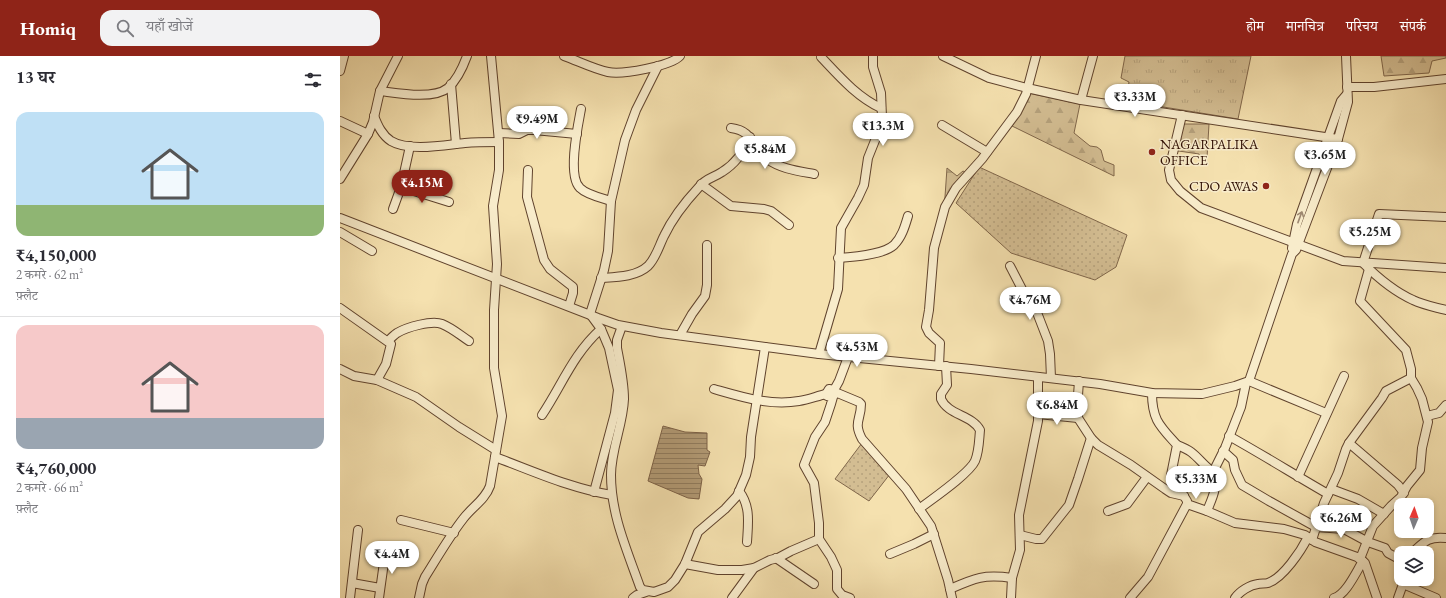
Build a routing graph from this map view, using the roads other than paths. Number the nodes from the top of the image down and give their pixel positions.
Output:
1 (344, 56) edge
2 (398, 56) edge
3 (467, 56) edge
4 (491, 56) edge
5 (564, 56) edge
6 (680, 56) edge
7 (873, 56) edge
8 (944, 56) edge
9 (1036, 56) edge
10 (1093, 56) edge
11 (1346, 56) edge
12 (821, 57) edge
13 (579, 59) edge
14 (658, 66) junction
15 (340, 71) edge
16 (1446, 79) edge
17 (451, 84) junction
18 (1027, 88) junction
19 (1347, 90) junction
20 (380, 91) junction
21 (1081, 100) junction
22 (881, 108) junction
23 (581, 109) dead end
24 (1182, 115) junction
25 (374, 116) junction
26 (340, 121) edge
27 (942, 125) dead end
28 (731, 128) dead end
29 (499, 133) junction
30 (368, 134) junction
31 (577, 134) junction
32 (750, 137) junction
33 (1328, 138) junction
34 (1338, 139) junction
35 (500, 142) junction
36 (456, 144) junction
37 (410, 146) junction
38 (987, 152) junction
39 (528, 170) dead end
40 (814, 174) dead end
41 (340, 179) edge
42 (701, 184) junction
43 (401, 187) junction
44 (611, 201) junction
45 (449, 202) dead end
46 (393, 210) dead end
47 (908, 216) dead end
48 (1446, 217) edge
49 (340, 218) edge
50 (789, 225) dead end
51 (340, 232) edge
52 (1295, 244) junction
53 (707, 245) dead end
54 (372, 251) dead end
55 (838, 258) junction
56 (1363, 263) junction
57 (1010, 266) dead end
58 (1446, 268) edge
59 (1369, 269) junction
60 (601, 278) junction
61 (495, 279) junction
62 (569, 306) junction
63 (340, 308) edge
64 (1446, 310) edge
65 (590, 314) junction
66 (622, 326) junction
67 (601, 329) junction
68 (680, 335) junction
69 (388, 341) junction
70 (469, 341) dead end
71 (765, 346) junction
72 (819, 354) junction
73 (848, 357) junction
74 (943, 366) junction
75 (340, 369) edge
76 (1344, 376) dead end
77 (1038, 377) junction
78 (1051, 378) junction
79 (1411, 378) junction
80 (377, 380) junction
81 (1079, 381) junction
82 (1248, 382) junction
83 (714, 389) dead end
84 (832, 393) junction
85 (1152, 393) junction
86 (756, 400) junction
87 (1445, 408) edge
88 (1326, 413) junction
89 (1038, 414) junction
90 (542, 415) dead end
91 (1427, 416) junction
92 (1078, 418) junction
93 (1230, 436) junction
94 (1091, 438) junction
95 (1349, 443) junction
96 (1177, 445) junction
97 (1223, 451) junction
98 (496, 454) junction
99 (1213, 472) junction
100 (1147, 477) junction
101 (1298, 477) junction
102 (739, 491) junction
103 (1330, 491) junction
104 (596, 493) junction
105 (1404, 493) junction
106 (610, 495) junction
107 (1185, 500) junction
108 (919, 508) junction
109 (1108, 511) dead end
110 (1207, 511) junction
111 (1384, 514) junction
112 (401, 520) dead end
113 (1316, 527) junction
114 (358, 530) dead end
115 (934, 534) junction
116 (452, 535) junction
117 (1020, 535) junction
118 (1310, 538) junction
119 (1446, 538) edge
120 (819, 539) junction
121 (747, 542) dead end
122 (1368, 542) junction
123 (1420, 546) edge
124 (386, 548) dead end
125 (890, 554) dead end
126 (1394, 556) edge
127 (776, 558) junction
128 (1361, 560) junction
129 (685, 564) junction
130 (754, 568) junction
131 (1012, 578) junction
132 (352, 584) junction
133 (814, 584) dead end
134 (380, 588) junction
135 (950, 589) junction
136 (646, 592) junction
137 (350, 598) edge
138 (379, 598) edge
139 (419, 598) edge
140 (633, 598) edge
141 (732, 598) edge
142 (850, 598) edge
143 (952, 598) edge
144 (1011, 598) edge
145 (1130, 598) edge
146 (1235, 598) edge
147 (1334, 598) edge
148 (1377, 598) edge
149 (1398, 598) edge
150 (1436, 598) edge

1 - 15 street
2 - 20 street
3 - 17 street
4 - 29 street
5 - 13 street
6 - 14 street
7 - 22 street
8 - 18 street
9 - 18 street
10 - 21 street
11 - 19 street
12 - 22 street
13 - 14 street
14 - 44 street
16 - 19 street
17 - 20 street
17 - 36 street
18 - 21 street
18 - 38 street
19 - 33 street
19 - 34 street
20 - 25 street
21 - 24 street
22 - 55 street
23 - 31 street
24 - 33 street
24 - 52 street
25 - 30 street
25 - 37 street
26 - 30 street
27 - 38 street
28 - 32 street
29 - 31 street
29 - 35 street
30 - 41 street
31 - 44 street
32 - 40 street
32 - 42 street
33 - 34 street
52 -> 33 street
34 - 52 street
35 - 36 street
35 - 61 street
36 - 37 street
37 - 43 street
38 - 74 street
39 - 62 street
42 - 50 street
42 - 60 street
43 - 45 street
43 - 46 street
44 - 60 street
47 - 55 street
48 - 56 street
49 - 61 street
51 - 54 street
52 - 56 street
52 - 82 street
53 - 68 street
55 - 72 street
56 - 58 street
56 - 59 street
57 - 78 street
59 - 64 street
59 - 79 street
60 - 65 street
61 - 62 street
61 - 98 street
62 - 65 street
63 - 69 street
65 - 66 street
65 - 67 street
66 - 68 street
66 - 106 street
67 - 90 street
67 - 104 street
68 - 71 street
69 - 70 street
69 - 80 street
71 - 72 street
71 - 86 street
72 - 73 street
73 - 74 street
73 - 84 street
74 - 77 street
74 - 108 street
75 - 80 street
76 - 88 street
77 - 78 street
77 - 89 street
78 - 81 street
79 - 91 street
79 - 95 street
80 - 98 street
81 - 85 street
81 - 92 street
82 - 85 street
82 - 88 street
82 - 93 street
83 - 86 street
84 - 86 street
84 - 108 street
84 - 120 street
85 - 96 street
86 - 102 street
87 - 91 street
88 - 101 street
89 - 92 street
89 - 117 street
91 - 105 street
92 - 94 street
93 - 97 street
93 - 101 street
94 - 100 street
94 - 117 street
95 - 103 street
95 - 105 street
96 - 99 street
96 - 107 street
97 - 99 street
97 - 113 street
98 - 104 street
98 - 116 street
99 - 110 street
100 - 107 street
100 - 109 street
101 - 103 street
102 - 121 street
102 - 129 street
103 - 111 street
103 - 113 street
104 - 106 street
105 - 111 street
106 - 136 street
107 - 110 street
107 - 145 street
108 - 115 street
110 - 118 street
111 - 122 street
112 - 116 street
113 - 118 street
113 - 122 street
114 - 132 street
115 - 125 street
115 - 135 street
116 - 139 street
117 - 131 street
118 - 128 street
118 - 146 street
119 - 123 street
120 - 127 street
120 - 142 street
122 - 126 street
122 - 128 street
124 - 134 street
127 - 130 street
127 - 133 street
128 - 147 street
128 - 148 street
129 - 130 street
129 - 136 street
130 - 141 street
131 - 135 street
131 - 144 street
132 - 134 street
132 - 137 street
134 - 138 street
135 - 143 street
136 - 140 street
149 - 150 street

